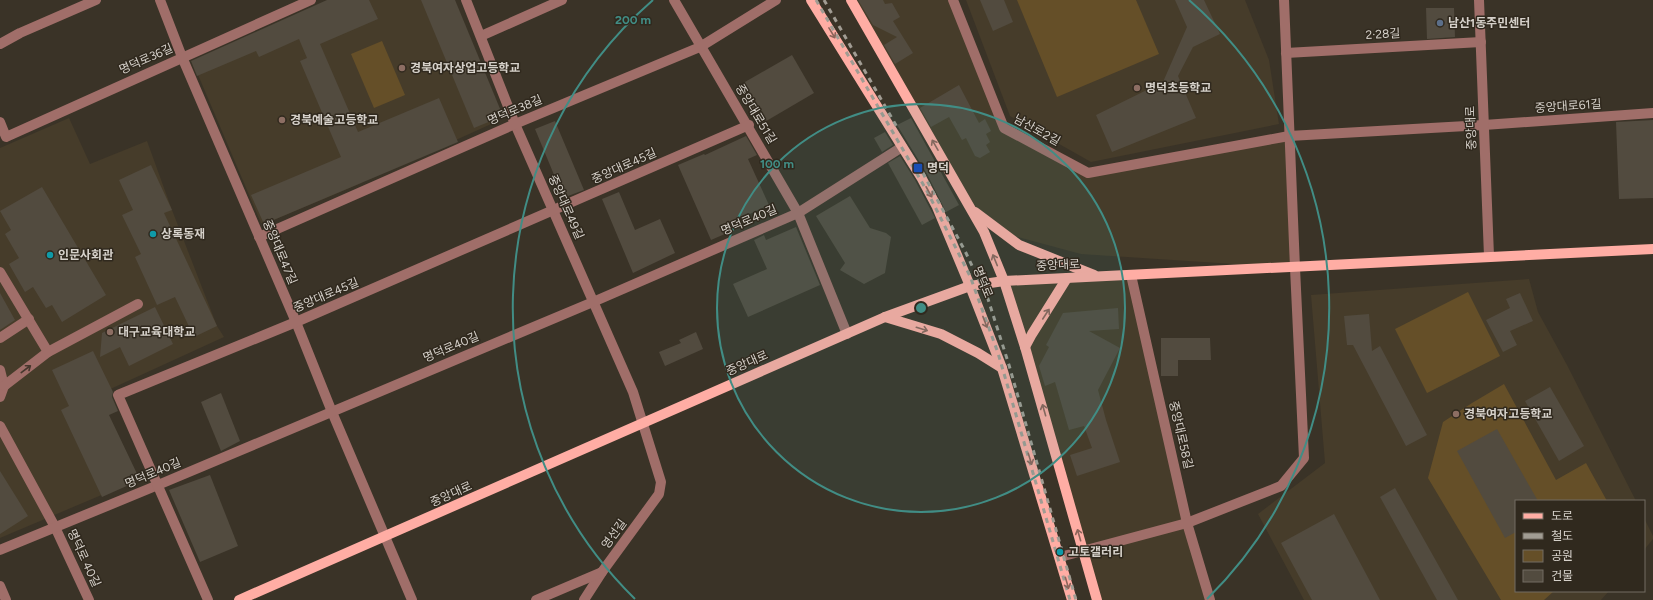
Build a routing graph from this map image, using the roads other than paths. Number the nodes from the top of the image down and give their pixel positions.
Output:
1 (96, 0) edge
2 (160, 0) edge
3 (311, 0) edge
4 (466, 0) edge
5 (562, 0) edge
6 (674, 0) edge
7 (776, 0) edge
8 (811, 0) edge
9 (851, 0) edge
10 (953, 0) edge
11 (1284, 0) edge
12 (1480, 0) edge
13 (481, 36) junction
14 (1481, 42) junction
15 (0, 44) edge
16 (700, 47) junction
17 (1286, 53) junction
18 (182, 57) junction
19 (1653, 113) edge
20 (0, 122) edge
21 (515, 124) junction
22 (1484, 125) junction
23 (749, 126) junction
24 (1290, 136) junction
25 (902, 147) junction
26 (970, 209) junction
27 (554, 211) junction
28 (798, 213) junction
29 (259, 237) junction
30 (1653, 249) edge
31 (1489, 256) junction
32 (1295, 268) junction
33 (0, 272) edge
34 (1131, 275) junction
35 (1097, 276) junction
36 (1067, 278) junction
37 (1004, 281) junction
38 (970, 286) junction
39 (593, 302) junction
40 (138, 304) dead end
41 (885, 317) junction
42 (29, 319) junction
43 (296, 322) junction
44 (847, 334) junction
45 (0, 338) edge
46 (1025, 347) junction
47 (48, 352) junction
48 (1002, 368) junction
49 (0, 370) edge
50 (4, 386) junction
51 (0, 397) edge
52 (332, 412) junction
53 (643, 424) junction
54 (0, 426) edge
55 (661, 482) joint
56 (158, 485) junction
57 (1187, 523) junction
58 (56, 528) junction
59 (386, 537) junction
60 (0, 550) edge
61 (1083, 551) junction
62 (1060, 557) junction
63 (602, 572) junction
64 (0, 586) edge
65 (6, 600) edge
66 (89, 600) edge
67 (208, 600) edge
68 (239, 600) edge
69 (412, 600) edge
70 (536, 600) edge
71 (584, 600) edge
72 (1072, 600) edge
73 (1097, 600) edge
74 (1210, 600) edge

1 - 15 street
2 - 18 street, 중앙대로47길
3 - 18 street, 명덕로36길
4 - 13 street, 중앙대로49길
5 - 13 street
6 - 16 street, 중앙대로51길
7 - 16 street, 명덕로38길
8 -> 25 main road, 명덕로
26 -> 9 main road, 명덕로
10 - 24 street, 남산로2길
11 - 17 street
12 - 14 street, 중앙대로
13 - 21 street, 중앙대로49길
14 - 17 street, 2·28길
14 - 22 street, 중앙대로
16 - 21 street, 명덕로38길
16 - 23 street, 중앙대로51길
17 - 24 street
18 - 20 street, 명덕로36길
18 - 29 street, 중앙대로47길
19 - 22 street, 중앙대로61길
21 - 27 street, 중앙대로49길
21 - 29 street, 명덕로38길
22 - 24 street
22 - 31 street, 중앙대로
23 - 27 street, 중앙대로45길
23 - 28 street, 중앙대로51길
24 - 32 street
25 - 28 street, 명덕로40길
25 -> 38 main road, 명덕로
26 - 35 main road
37 -> 26 main road, 명덕로
27 - 39 street, 중앙대로49길
27 - 43 street, 중앙대로45길
28 - 39 street, 명덕로40길
28 - 44 street, 중앙대로51길
29 - 43 street, 중앙대로47길
30 - 31 main road, 중앙대로
31 - 32 main road, 중앙대로
32 - 34 main road, 중앙대로
32 - 57 street
33 - 42 street
34 - 35 main road, 중앙대로
34 - 57 street, 중앙대로58길
35 - 36 main road, 중앙대로
36 - 37 main road, 중앙대로
46 -> 36 main road
37 - 38 main road, 중앙대로
37 - 46 main road, 명덕로
38 - 41 main road, 중앙대로
38 -> 48 main road, 명덕로
39 - 52 street, 명덕로40길
39 - 53 street, 중앙대로49길
40 - 47 street
41 - 44 main road, 중앙대로
41 -> 48 main road
42 - 45 street
42 - 47 street
43 - 52 street, 중앙대로47길
43 - 56 street, 중앙대로45길
44 - 53 main road, 중앙대로
61 -> 46 main road, 명덕로
50 -> 47 street
48 -> 62 main road, 명덕로
49 - 50 street
50 - 51 street
52 - 56 street, 명덕로40길
52 - 59 street, 중앙대로47길
53 - 55 street, 중앙대로49길
53 - 59 main road, 중앙대로
54 - 58 street, 명덕로 40길
55 - 63 street, 영선길
56 - 58 street, 명덕로40길
56 - 67 street, 중앙대로45길
57 - 61 street
57 - 74 street, 중앙대로58길
58 - 60 street, 명덕로40길
58 - 66 street, 명덕로 40길
59 - 68 main road, 중앙대로
59 - 69 street, 중앙대로47길
61 - 62 street
61 - 73 main road, 명덕로
62 -> 72 main road, 명덕로
63 - 70 street
63 - 71 street, 영선길
64 - 65 street

